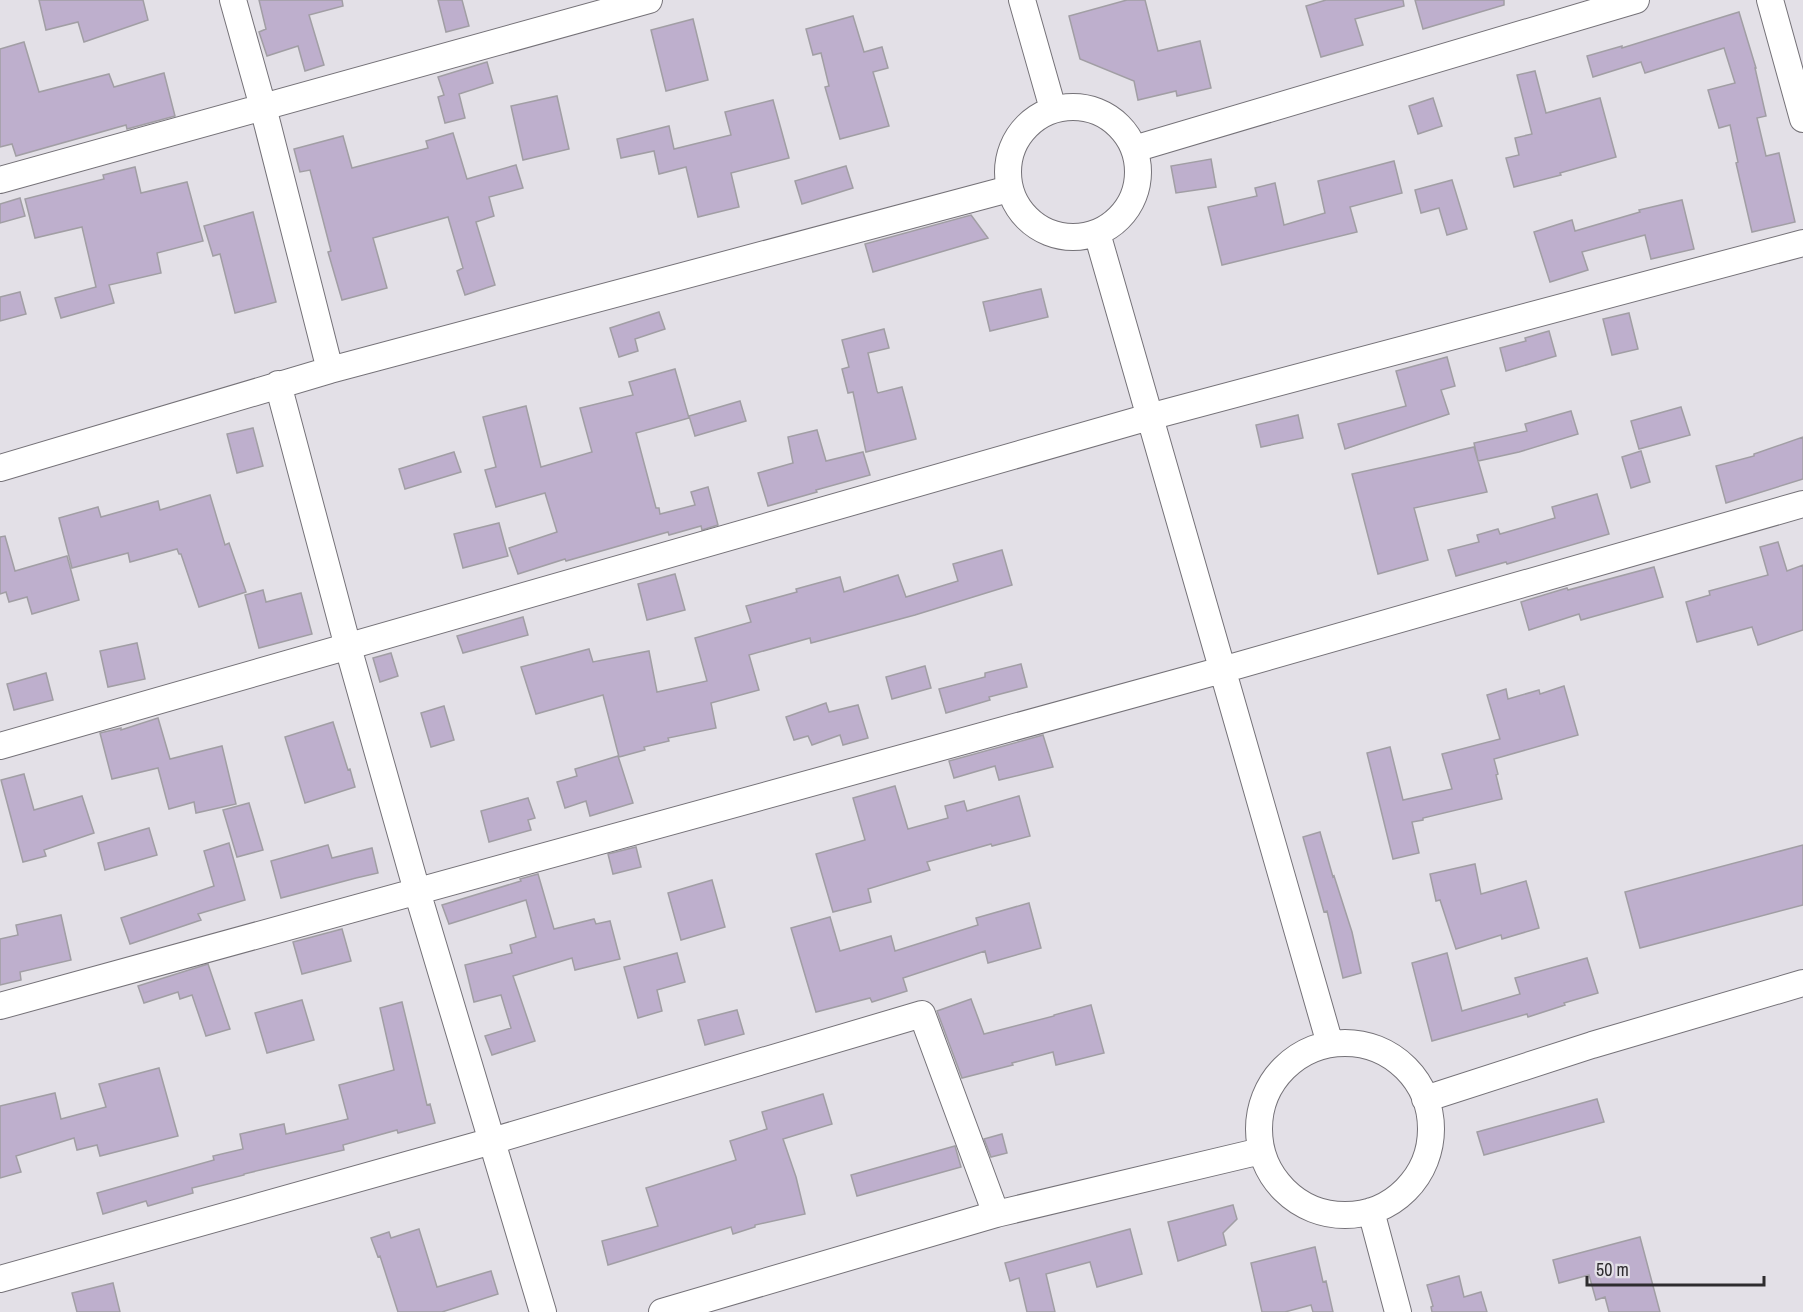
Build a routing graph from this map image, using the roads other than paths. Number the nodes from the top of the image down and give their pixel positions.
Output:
1 (233, 0) edge
2 (649, 0) edge
3 (1636, 0) edge
4 (1770, 0) edge
5 (1025, 1) edge
6 (263, 107) junction
7 (1053, 109) junction
8 (1803, 119) edge
9 (1134, 148) junction
10 (0, 180) edge
11 (1009, 189) junction
12 (1097, 233) junction
13 (1803, 243) edge
14 (330, 370) junction
15 (278, 384) junction
16 (1149, 417) junction
17 (0, 468) edge
18 (1803, 504) edge
19 (348, 647) junction
20 (1222, 670) junction
21 (0, 746) edge
22 (417, 891) junction
23 (1803, 983) edge
24 (0, 1006) edge
25 (1330, 1044) junction
26 (1425, 1099) junction
27 (492, 1141) junction
28 (1261, 1151) junction
29 (1371, 1211) junction
30 (996, 1214) junction
31 (0, 1279) edge
32 (543, 1312) edge
33 (663, 1312) edge
34 (1398, 1312) edge

1 - 6 street
2 - 6 street
3 - 9 street
4 - 8 street
5 - 7 street
6 - 10 street
6 - 14 street
7 - 9 street
7 - 11 street
9 - 12 street
11 - 12 street
11 - 14 street
12 - 16 street
13 - 16 street
14 - 15 street
15 - 17 street
15 - 19 street
16 - 19 street
16 - 20 street
18 - 20 street
19 - 21 street
19 - 22 street
20 - 22 street
20 - 25 street
22 - 24 street
22 - 27 street
23 - 26 street
25 - 26 street
25 - 28 street
26 - 29 street
27 - 30 street
27 - 31 street
27 - 32 street
28 - 29 street
28 - 30 street
29 - 34 street
30 - 33 street

